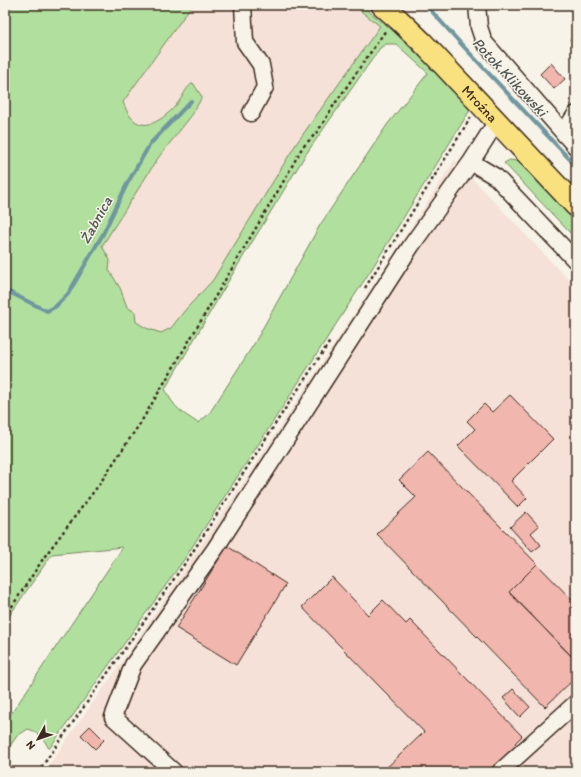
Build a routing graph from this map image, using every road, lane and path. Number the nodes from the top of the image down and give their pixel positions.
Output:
1 (243, 5) edge
2 (382, 5) edge
3 (476, 5) edge
4 (395, 12) edge
5 (480, 103) junction
6 (251, 113) dead end
7 (576, 114) edge
8 (497, 121) junction
9 (565, 135) junction
10 (576, 147) edge
11 (471, 162) junction
12 (576, 206) edge
13 (576, 261) edge
14 (364, 290) dead end
15 (334, 336) dead end
16 (5, 617) edge
17 (576, 703) edge
18 (38, 772) edge
19 (174, 772) edge
20 (500, 772) edge

1 - 6 street
2 - 4 main road, Mroźna
3 - 9 street
4 - 5 main road, Mroźna
4 - 16 path
5 - 8 main road, Mroźna
5 - 14 path
7 - 9 street
8 - 11 street
8 - 12 main road, Mroźna
9 - 10 street
11 - 13 street
11 - 19 street
15 - 18 path
17 - 20 street

